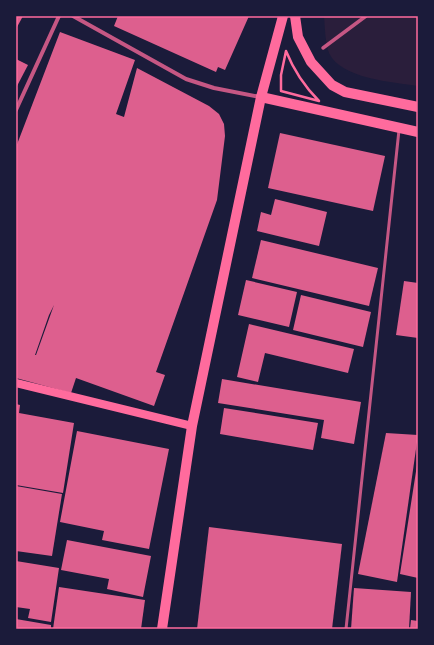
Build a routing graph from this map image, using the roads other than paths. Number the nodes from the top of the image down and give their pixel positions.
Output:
1 (59, 16) edge
2 (73, 16) edge
3 (283, 16) edge
4 (295, 16) edge
5 (366, 16) edge
6 (323, 48) dead end
7 (260, 97) junction
8 (418, 107) edge
9 (16, 110) edge
10 (399, 128) junction
11 (418, 132) edge
12 (16, 383) edge
13 (192, 426) junction
14 (162, 629) edge
15 (346, 629) edge

1 - 9 street
2 - 7 street
3 - 7 main road
4 - 8 main road
5 - 6 street
7 - 10 main road
7 - 13 main road
10 - 11 main road
10 - 15 lane
12 - 13 main road
13 - 14 main road

